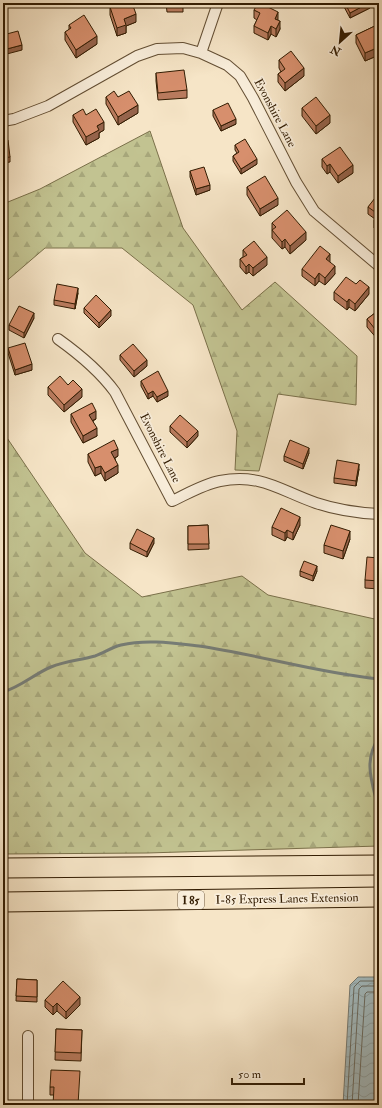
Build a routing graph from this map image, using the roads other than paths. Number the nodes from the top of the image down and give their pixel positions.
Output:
1 (218, 3) edge
2 (201, 53) junction
3 (3, 121) edge
4 (379, 266) edge
5 (58, 338) dead end
6 (379, 514) edge
7 (379, 864) edge
8 (3, 868) edge
9 (379, 897) edge
10 (3, 902) edge
11 (28, 1036) dead end
12 (28, 1105) edge

1 - 2 street
2 - 3 street, Evonshire Lane
2 - 4 street, Evonshire Lane
5 - 6 street, Evonshire Lane
7 - 8 highway
9 - 10 highway, I-85 Express Lanes Extension / I 85
11 - 12 street

